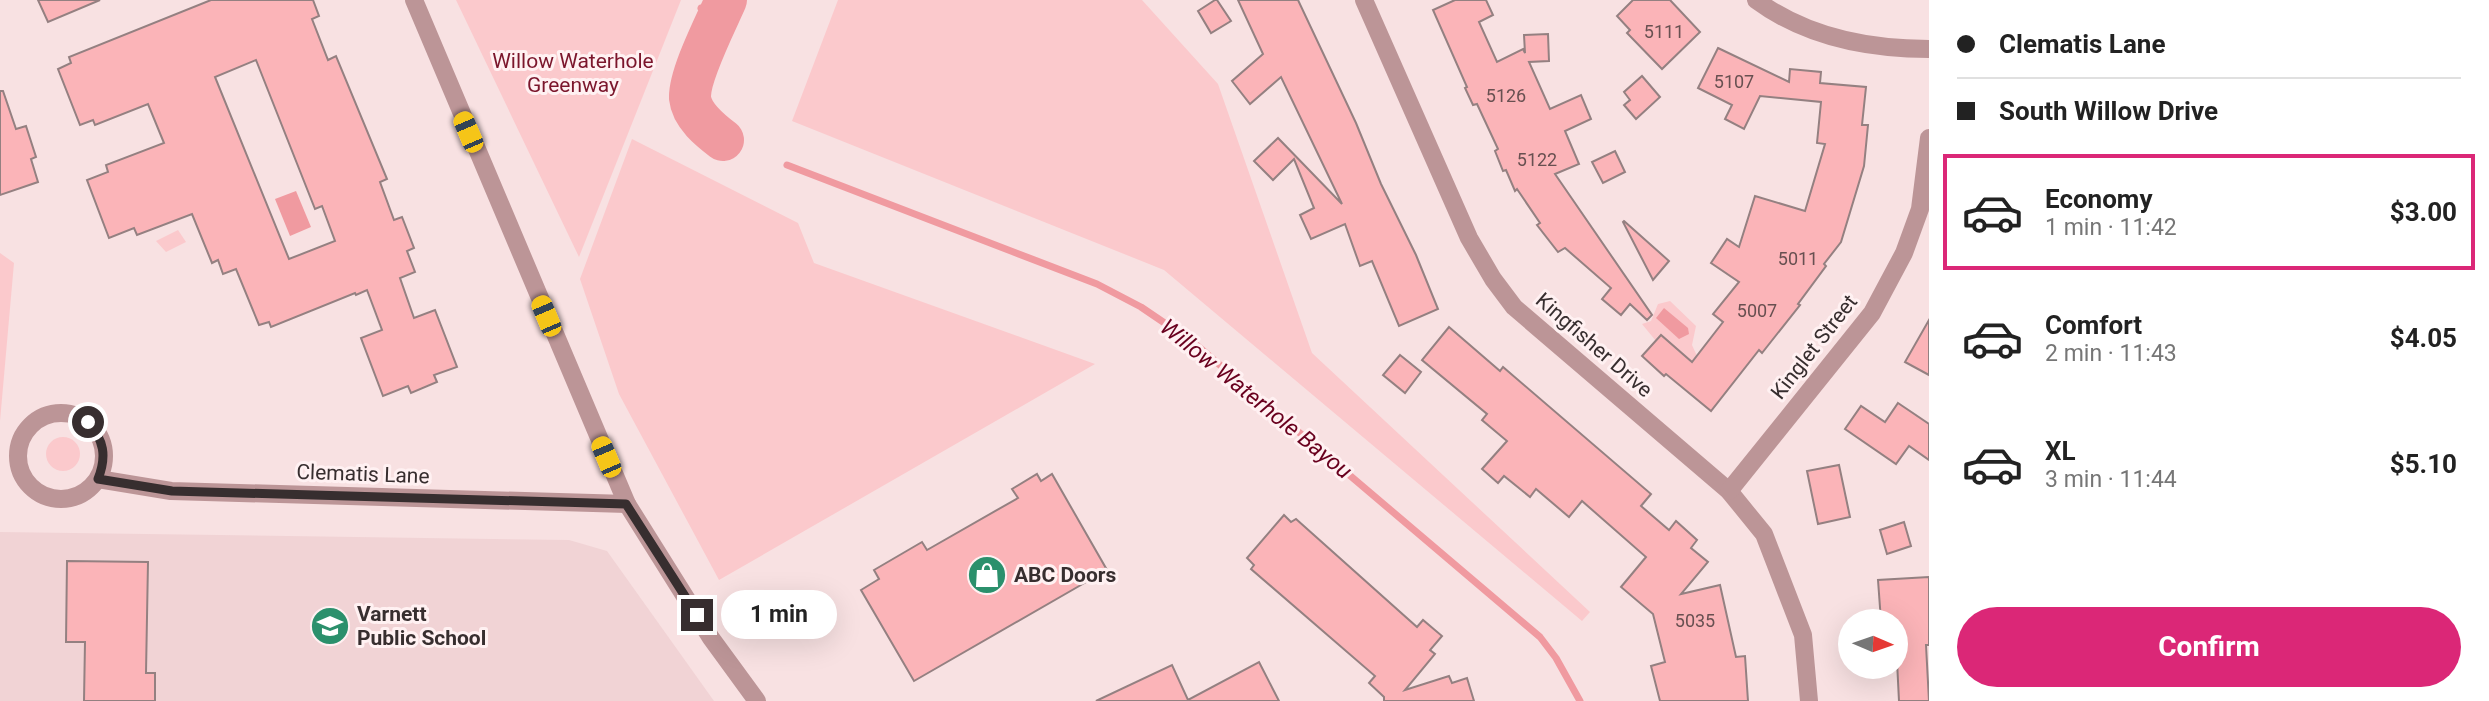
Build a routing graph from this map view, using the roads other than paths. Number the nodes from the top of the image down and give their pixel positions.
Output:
1 (414, 0) edge
2 (1364, 0) edge
3 (1756, 0) edge
4 (1929, 49) edge
5 (1929, 138) edge
6 (98, 479) junction
7 (1729, 491) junction
8 (626, 504) junction
9 (757, 701) edge
10 (1809, 701) edge

1 - 8 street
2 - 7 street, Kingfisher Drive
3 - 4 street
5 - 7 street, Kinglet Street
6 - 6 street
6 - 8 street, Clematis Lane
7 - 10 street, Kingfisher Drive
8 - 9 street

